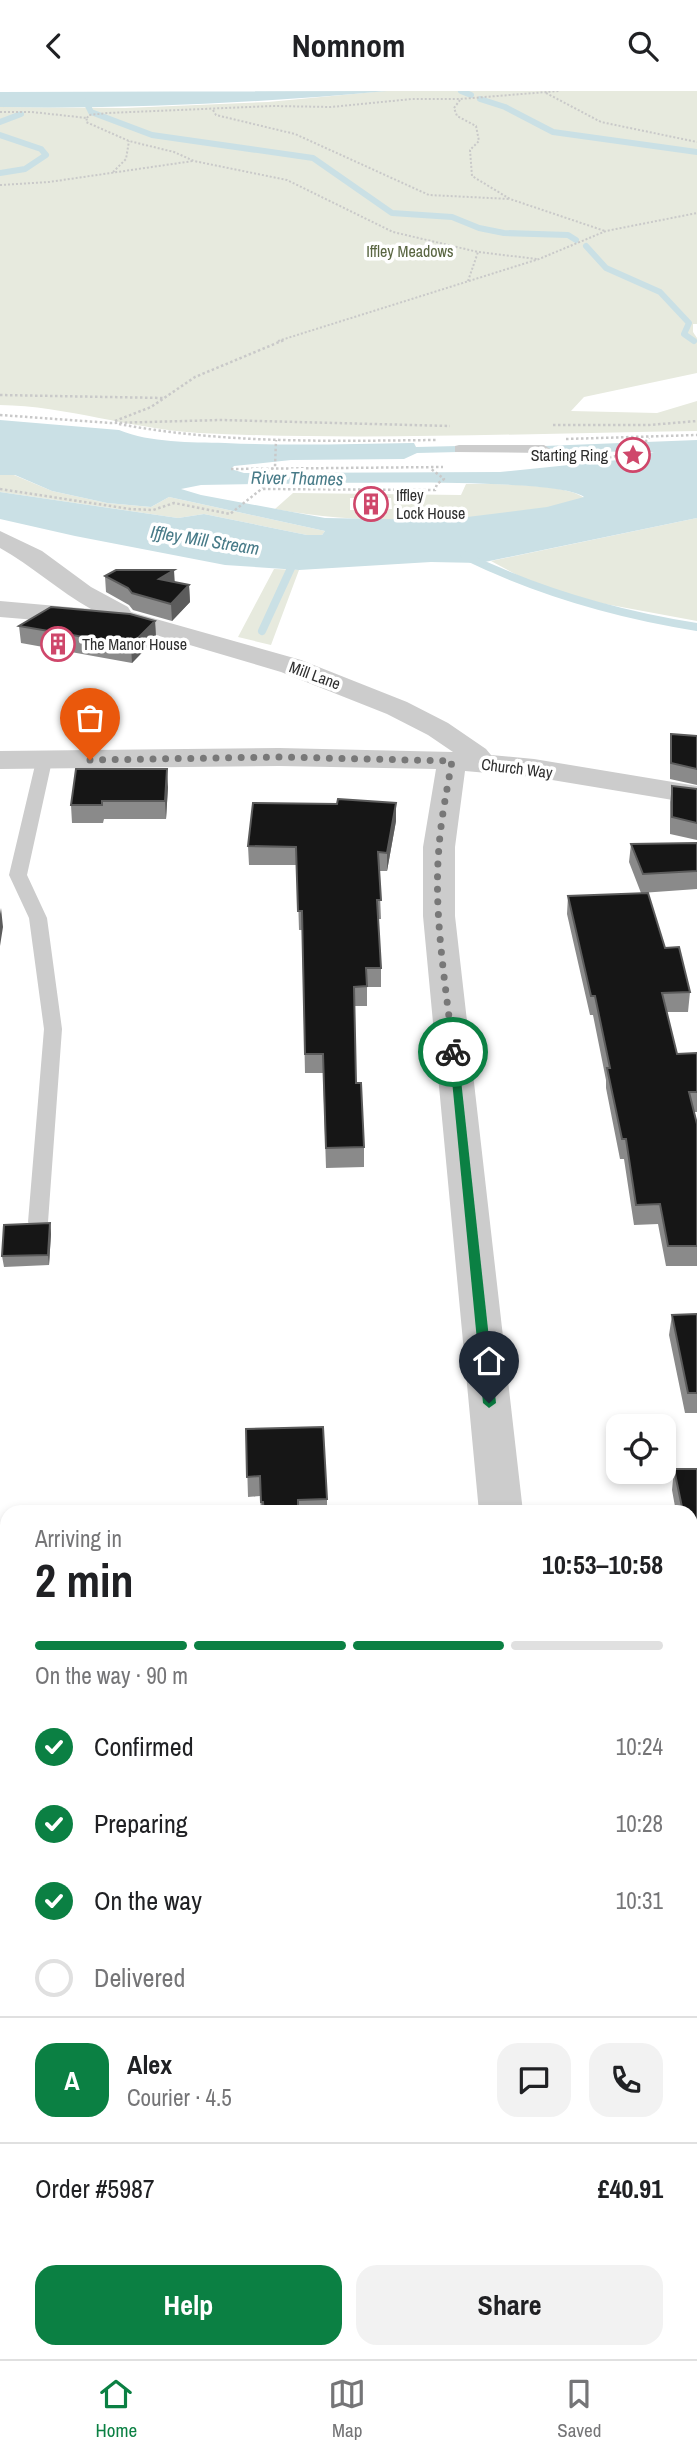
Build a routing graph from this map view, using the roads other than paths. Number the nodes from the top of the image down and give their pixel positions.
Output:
1 (459, 449) dead end
2 (544, 449) dead end
3 (0, 538) edge
4 (0, 609) edge
5 (134, 620) junction
6 (0, 759) edge
7 (44, 761) junction
8 (464, 762) junction
9 (697, 795) edge
10 (38, 1222) edge
11 (500, 1505) edge

1 - 2 lane
3 - 5 street, Mill Lane
4 - 5 street, Mill Lane
5 - 8 street, Mill Lane
6 - 7 street, Church Way
7 - 8 street, Church Way
7 - 10 lane
8 - 9 street, Church Way
8 - 11 street

